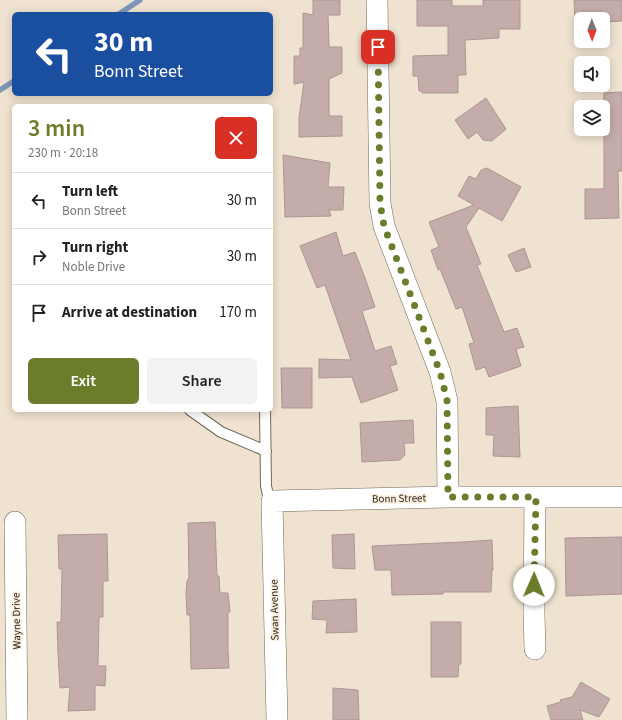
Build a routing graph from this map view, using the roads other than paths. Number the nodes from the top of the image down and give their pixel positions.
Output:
1 (377, 0) edge
2 (193, 412) edge
3 (265, 412) edge
4 (266, 451) junction
5 (448, 497) junction
6 (536, 497) junction
7 (622, 497) edge
8 (272, 501) junction
9 (15, 522) dead end
10 (535, 648) dead end
11 (17, 720) edge
12 (277, 720) edge

1 - 5 street
2 - 4 lane
3 - 4 lane
4 - 8 lane
5 - 6 street, Bonn Street
5 - 8 street, Bonn Street
6 - 7 street, Bonn Street
6 - 10 street
8 - 12 street, Swan Avenue
9 - 11 street, Wayne Drive

